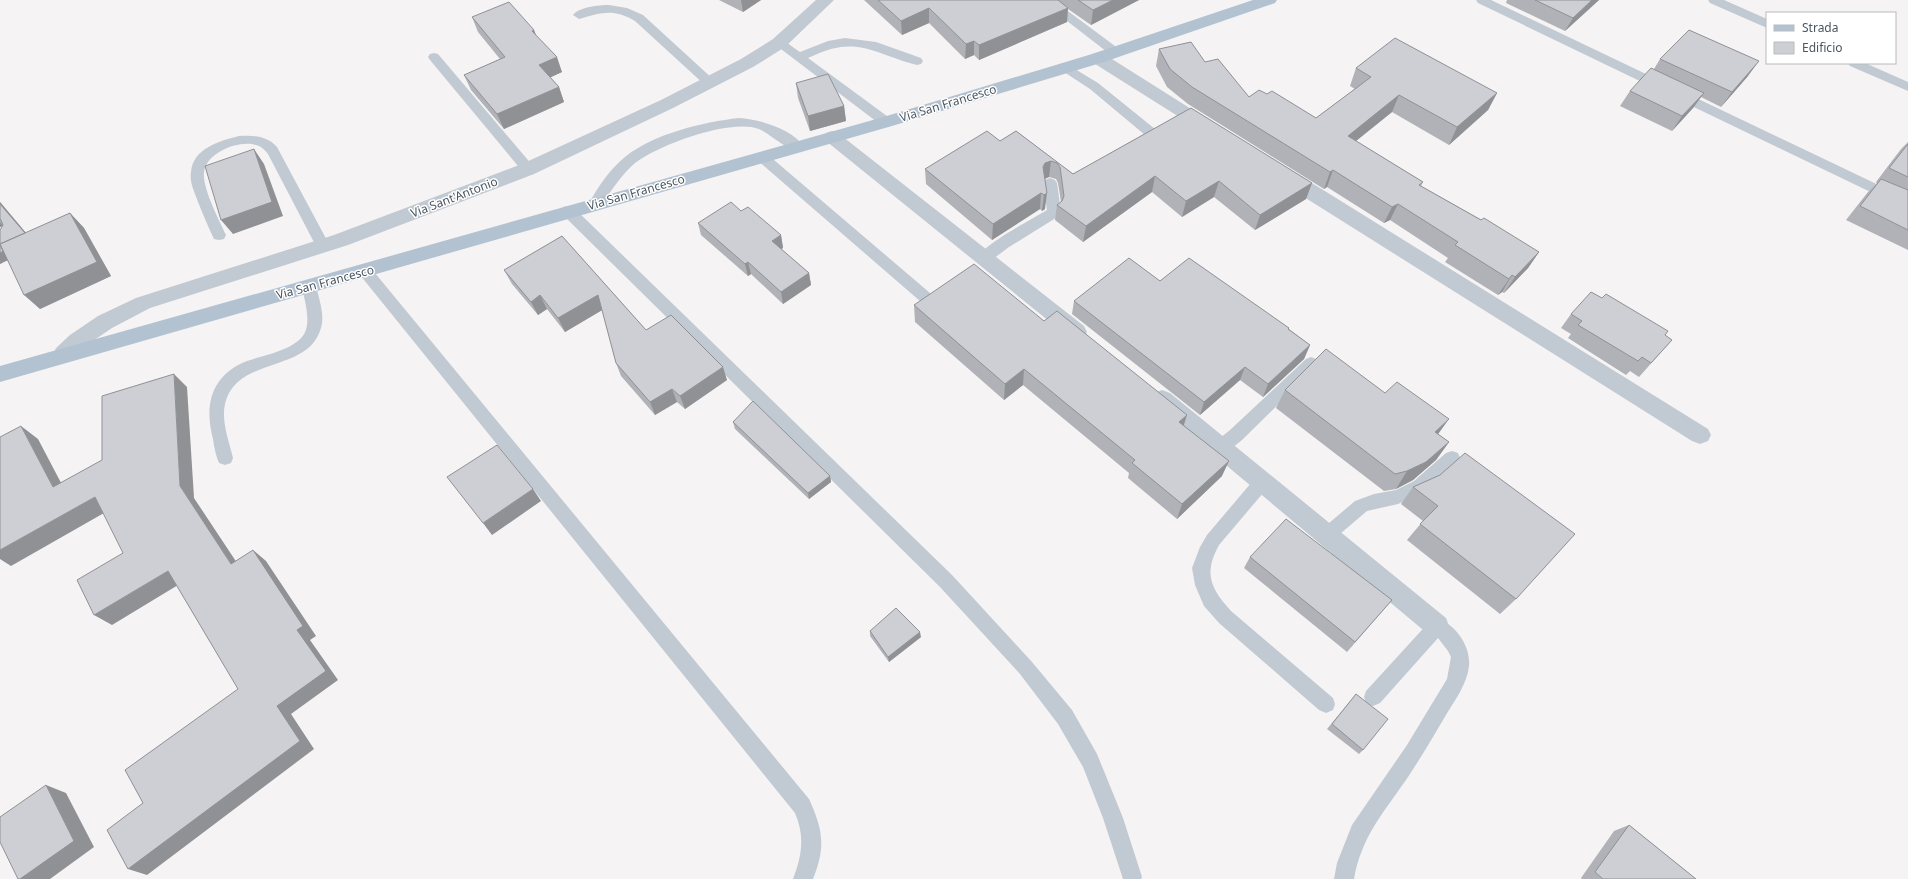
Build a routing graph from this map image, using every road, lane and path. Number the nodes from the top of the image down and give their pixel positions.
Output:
1 (826, 0) edge
2 (1046, 0) edge
3 (1482, 0) edge
4 (1714, 0) edge
5 (1261, 1) edge
6 (579, 15) dead end
7 (1766, 24) edge
8 (779, 43) junction
9 (1106, 55) junction
10 (434, 57) dead end
11 (800, 57) junction
12 (917, 61) dead end
13 (1856, 64) edge
14 (1066, 67) junction
15 (710, 83) junction
16 (1908, 87) edge
17 (886, 122) junction
18 (1150, 132) edge
19 (832, 137) junction
20 (1226, 139) edge
21 (797, 147) junction
22 (762, 157) junction
23 (1267, 164) edge
24 (528, 169) junction
25 (1050, 183) dead end
26 (596, 203) junction
27 (1908, 205) edge
28 (568, 211) junction
29 (219, 234) edge
30 (322, 246) junction
31 (984, 258) junction
32 (365, 271) junction
33 (309, 286) junction
34 (925, 297) edge
35 (1090, 342) edge
36 (63, 354) junction
37 (1311, 363) edge
38 (0, 374) edge
39 (1146, 387) edge
40 (1700, 435) dead end
41 (1221, 447) junction
42 (225, 458) dead end
43 (1452, 458) dead end
44 (1263, 481) junction
45 (1328, 534) junction
46 (1437, 626) junction
47 (1373, 697) dead end
48 (1326, 704) dead end
49 (1132, 877) dead end
50 (803, 879) edge
51 (1344, 879) edge

1 - 8 street, Via Sant'Antonio
2 - 9 lane
3 - 27 lane
4 - 7 lane
5 - 9 main road, Via San Francesco
6 - 15 lane
8 - 11 lane
8 - 15 street, Via Sant'Antonio
9 - 14 main road, Via San Francesco
9 - 20 street
10 - 24 lane
11 - 12 lane
11 - 17 lane
13 - 16 lane
14 - 17 main road, Via San Francesco
14 - 18 lane
15 - 24 street, Via Sant'Antonio
17 - 19 main road, Via San Francesco
19 - 21 main road, Via San Francesco
19 - 31 street
21 - 22 main road, Via San Francesco
21 - 26 lane
22 - 26 main road, Via San Francesco
22 - 34 lane
23 - 40 street
24 - 30 street, Via Sant'Antonio
25 - 31 lane
26 - 28 main road, Via San Francesco
28 - 32 main road, Via San Francesco
28 - 49 lane
29 - 30 lane
30 - 36 street, Via Sant'Antonio
31 - 35 street
32 - 33 main road, Via San Francesco
32 - 50 lane
33 - 36 main road, Via San Francesco
33 - 42 lane
36 - 38 main road, Via San Francesco
37 - 41 lane
39 - 41 street
41 - 44 street
43 - 45 lane
44 - 45 street
44 - 48 lane
45 - 46 street
46 - 47 lane
46 - 51 lane

